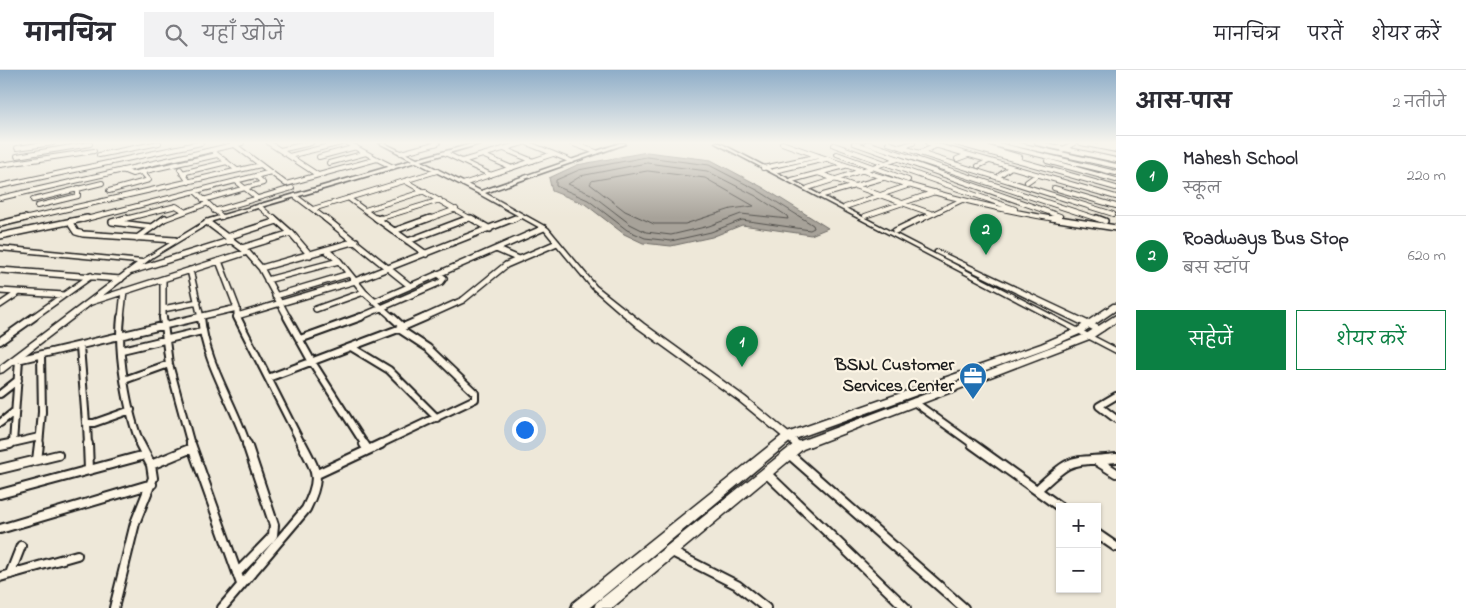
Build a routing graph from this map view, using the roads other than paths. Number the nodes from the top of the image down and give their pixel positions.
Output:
1 (82, 168) edge
2 (131, 168) edge
3 (159, 168) edge
4 (196, 168) edge
5 (235, 168) edge
6 (246, 168) edge
7 (265, 168) edge
8 (307, 168) edge
9 (343, 168) edge
10 (389, 168) edge
11 (431, 168) edge
12 (476, 168) edge
13 (512, 168) edge
14 (551, 168) edge
15 (767, 168) edge
16 (768, 168) edge
17 (782, 168) edge
18 (837, 168) edge
19 (851, 168) edge
20 (871, 168) edge
21 (876, 168) edge
22 (898, 168) edge
23 (919, 168) edge
24 (943, 168) edge
25 (956, 168) edge
26 (964, 168) edge
27 (1009, 168) edge
28 (1015, 168) edge
29 (1036, 168) edge
30 (1042, 168) edge
31 (1072, 168) edge
32 (1095, 168) edge
33 (340, 169) joint
34 (122, 170) junction
35 (237, 170) junction
36 (774, 170) junction
37 (948, 170) junction
38 (437, 171) junction
39 (1082, 171) junction
40 (142, 172) junction
41 (271, 172) junction
42 (862, 172) junction
43 (1027, 172) junction
44 (818, 173) junction
45 (1116, 173) edge
46 (936, 174) junction
47 (318, 175) junction
48 (490, 175) junction
49 (1000, 175) dead end
50 (1037, 175) junction
51 (1096, 175) junction
52 (96, 176) junction
53 (256, 176) junction
54 (1073, 176) junction
55 (922, 177) junction
56 (883, 178) junction
57 (792, 180) junction
58 (836, 180) junction
59 (1087, 180) junction
60 (1116, 180) edge
61 (236, 181) junction
62 (405, 181) junction
63 (188, 182) junction
64 (909, 182) junction
65 (1026, 182) dead end
66 (102, 183) junction
67 (1010, 183) junction
68 (1064, 183) junction
69 (286, 184) junction
70 (463, 184) junction
71 (0, 186) edge
72 (217, 186) junction
73 (854, 186) junction
74 (78, 188) junction
75 (292, 188) junction
76 (808, 188) junction
77 (1002, 188) junction
78 (1054, 188) junction
79 (1116, 188) edge
80 (157, 189) junction
81 (245, 189) junction
82 (958, 190) junction
83 (109, 191) junction
84 (425, 191) junction
85 (29, 192) junction
86 (196, 192) junction
87 (935, 192) junction
88 (481, 193) junction
89 (1044, 193) junction
90 (225, 194) junction
91 (994, 194) junction
92 (298, 195) junction
93 (823, 195) junction
94 (879, 195) junction
95 (952, 197) junction
96 (1116, 197) edge
97 (0, 198) edge
98 (256, 198) junction
99 (348, 198) junction
100 (984, 198) junction
101 (1034, 198) junction
102 (116, 199) junction
103 (33, 200) junction
104 (165, 200) junction
105 (440, 200) junction
106 (962, 200) junction
107 (204, 202) junction
108 (975, 203) junction
109 (905, 204) junction
110 (1024, 204) junction
111 (37, 206) junction
112 (259, 206) junction
113 (1116, 206) edge
114 (845, 207) junction
115 (456, 208) junction
116 (313, 209) junction
117 (365, 210) junction
118 (1013, 210) junction
119 (155, 211) junction
120 (184, 211) junction
121 (214, 211) junction
122 (933, 214) junction
123 (42, 215) junction
124 (1114, 215) edge
125 (521, 216) junction
126 (865, 216) junction
127 (222, 217) junction
128 (470, 218) junction
129 (378, 220) junction
130 (160, 221) junction
131 (277, 221) junction
132 (1074, 221) junction
133 (1105, 221) junction
134 (208, 222) junction
135 (70, 223) junction
136 (0, 224) edge
137 (1100, 225) junction
138 (152, 227) junction
139 (544, 228) junction
140 (1116, 228) edge
141 (490, 229) junction
142 (394, 231) junction
143 (895, 231) junction
144 (291, 232) junction
145 (0, 236) edge
146 (137, 238) junction
147 (229, 238) junction
148 (175, 240) junction
149 (356, 241) junction
150 (408, 241) junction
151 (557, 243) junction
152 (0, 245) edge
153 (496, 249) junction
154 (244, 250) junction
155 (326, 250) junction
156 (310, 254) junction
157 (426, 254) junction
158 (519, 259) junction
159 (219, 261) junction
160 (340, 261) junction
161 (144, 262) junction
162 (261, 268) junction
163 (388, 268) junction
164 (0, 270) edge
165 (132, 270) junction
166 (190, 270) junction
167 (349, 274) junction
168 (438, 274) junction
169 (91, 276) junction
170 (121, 279) junction
171 (163, 279) junction
172 (267, 280) junction
173 (355, 281) junction
174 (410, 286) junction
175 (124, 291) junction
176 (0, 292) edge
177 (364, 292) junction
178 (18, 293) junction
179 (64, 295) junction
180 (275, 296) junction
181 (91, 302) junction
182 (198, 302) junction
183 (374, 302) junction
184 (279, 304) junction
185 (0, 305) edge
186 (1116, 306) edge
187 (237, 308) junction
188 (163, 309) junction
189 (316, 309) dead end
190 (383, 309) junction
191 (202, 316) junction
192 (237, 316) junction
193 (1116, 318) edge
194 (163, 326) junction
195 (401, 328) junction
196 (1085, 331) junction
197 (202, 332) junction
198 (119, 337) junction
199 (300, 339) junction
200 (164, 340) junction
201 (0, 341) edge
202 (80, 346) junction
203 (351, 347) junction
204 (122, 350) junction
205 (1116, 351) edge
206 (40, 355) junction
207 (19, 360) junction
208 (11, 361) junction
209 (312, 362) junction
210 (168, 364) junction
211 (0, 370) edge
212 (127, 378) junction
213 (268, 378) junction
214 (18, 380) junction
215 (948, 385) junction
216 (0, 394) edge
217 (1116, 396) edge
218 (914, 402) junction
219 (131, 410) junction
220 (15, 411) junction
221 (437, 418) junction
222 (1116, 419) edge
223 (0, 423) edge
224 (87, 424) junction
225 (39, 436) junction
226 (788, 438) junction
227 (13, 443) junction
228 (0, 446) edge
229 (799, 446) junction
230 (192, 448) junction
231 (368, 450) junction
232 (789, 454) junction
233 (58, 455) dead end
234 (145, 455) junction
235 (1116, 458) edge
236 (37, 460) junction
237 (1097, 461) junction
238 (151, 465) junction
239 (0, 469) edge
240 (89, 470) junction
241 (766, 473) junction
242 (317, 474) junction
243 (1116, 474) edge
244 (152, 484) junction
245 (1037, 490) junction
246 (0, 494) edge
247 (1056, 504) edge
248 (0, 529) edge
249 (1101, 537) edge
250 (21, 546) dead end
251 (1116, 547) edge
252 (670, 551) junction
253 (77, 555) dead end
254 (237, 573) junction
255 (10, 574) junction
256 (0, 577) edge
257 (241, 584) junction
258 (114, 608) edge
259 (222, 608) edge
260 (578, 608) edge
261 (601, 608) edge
262 (766, 608) edge
263 (906, 608) edge
264 (964, 608) edge

1 - 71 street
2 - 34 street
3 - 40 street
4 - 63 street
5 - 35 street
6 - 35 street
7 - 41 street
8 - 47 street
9 - 33 street
10 - 92 street
11 - 38 street
12 - 48 street
13 - 48 street
14 - 88 street
15 - 196 street
16 - 36 street
17 - 36 street
18 - 44 street
19 - 42 street
20 - 42 street
21 - 64 street
22 - 55 street
23 - 46 street
24 - 37 street
25 - 37 street
26 - 67 street
27 - 49 street
28 - 43 street
29 - 43 street
30 - 54 street
31 - 39 street
32 - 45 street
33 - 47 street
34 - 40 street
34 - 52 street
35 - 63 street
36 - 57 street
37 - 46 street
37 - 77 street
38 - 62 street
38 - 70 street
39 - 51 street
39 - 54 street
40 - 83 street
41 - 53 street
41 - 69 street
42 - 56 street
42 - 58 street
43 - 50 street
44 - 57 street
44 - 58 street
46 - 55 street
46 - 91 street
47 - 69 street
48 - 70 street
50 - 65 street
50 - 68 street
51 - 59 street
51 - 60 street
52 - 66 street
52 - 85 street
53 - 61 street
53 - 81 street
54 - 59 street
55 - 64 street
55 - 82 street
56 - 64 street
56 - 73 street
57 - 76 street
58 - 73 street
58 - 76 street
59 - 79 street
61 - 72 street
61 - 81 street
62 - 84 street
62 - 99 street
63 - 80 street
64 - 87 street
64 - 94 street
66 - 74 street
66 - 83 street
67 - 77 street
67 - 89 street
68 - 78 street
68 - 96 street
69 - 75 street
70 - 88 street
72 - 86 street
72 - 90 street
73 - 93 street
73 - 94 street
74 - 103 street
74 - 111 street
75 - 92 street
75 - 98 street
76 - 93 street
77 - 91 street
77 - 101 street
78 - 89 street
78 - 113 street
80 - 102 street
80 - 104 street
81 - 90 street
81 - 98 street
82 - 95 street
82 - 100 street
83 - 102 street
84 - 105 street
84 - 117 street
85 - 97 street
85 - 103 street
86 - 104 street
86 - 107 street
87 - 95 street
87 - 109 street
88 - 125 street
89 - 101 street
89 - 124 street
90 - 107 street
91 - 100 street
91 - 110 street
92 - 112 street
92 - 116 street
93 - 114 street
94 - 109 street
94 - 114 street
95 - 106 street
98 - 121 street
99 - 116 street
99 - 117 street
100 - 108 street
100 - 118 street
101 - 110 street
101 - 133 street
102 - 123 street
103 - 111 street
104 - 135 street
105 - 115 street
105 - 129 street
106 - 108 street
106 - 122 street
107 - 120 street
107 - 121 street
108 - 118 street
109 - 122 street
109 - 126 street
110 - 118 street
110 - 132 street
111 - 123 street
112 - 127 street
112 - 131 street
114 - 126 street
115 - 128 street
115 - 142 street
116 - 149 street
117 - 129 street
118 - 132 street
119 - 120 street
119 - 130 street
119 - 138 street
120 - 130 street
121 - 127 street
122 - 143 street
123 - 136 street
124 - 133 street
125 - 139 street
125 - 141 street
126 - 143 street
127 - 134 street
128 - 141 street
128 - 150 street
129 - 142 street
130 - 138 street
131 - 144 street
131 - 147 street
132 - 137 street
133 - 137 street
134 - 147 street
134 - 148 street
135 - 145 street
135 - 146 street
137 - 140 street
138 - 146 street
139 - 151 street
139 - 153 street
141 - 157 street
142 - 150 street
143 - 196 street
144 - 154 street
144 - 156 street
146 - 148 street
147 - 154 street
147 - 165 street
148 - 161 street
149 - 155 street
149 - 163 street
150 - 157 street
151 - 158 street
151 - 226 street
152 - 161 street
153 - 158 street
153 - 168 street
154 - 159 street
154 - 162 street
155 - 156 street
155 - 160 street
156 - 162 street
157 - 163 street
158 - 195 street
159 - 166 street
159 - 187 street
160 - 167 street
160 - 172 street
161 - 165 street
162 - 172 street
163 - 173 street
163 - 174 street
164 - 169 street
165 - 170 street
166 - 171 street
166 - 182 street
167 - 173 street
167 - 180 street
168 - 174 street
168 - 190 street
169 - 170 street
169 - 179 street
170 - 181 street
171 - 175 street
171 - 188 street
172 - 180 street
173 - 177 street
173 - 184 street
174 - 183 street
175 - 181 street
175 - 198 street
176 - 178 street
177 - 183 street
177 - 189 street
178 - 179 street
178 - 185 street
179 - 201 street
180 - 184 street
181 - 208 street
182 - 188 street
182 - 191 street
183 - 190 street
184 - 192 street
184 - 199 street
186 - 196 main road
187 - 191 street
187 - 192 street
188 - 194 street
190 - 195 street
190 - 199 street
191 - 194 street
191 - 197 street
192 - 213 street
193 - 196 main road
194 - 198 street
194 - 200 street
195 - 203 street
195 - 221 street
196 - 205 street
196 - 215 main road
197 - 200 street
197 - 254 street
198 - 202 street
198 - 204 street
199 - 209 street
200 - 204 street
200 - 210 street
202 - 206 street
202 - 224 street
203 - 209 street
203 - 221 street
204 - 212 street
206 - 207 street
206 - 225 street
207 - 208 street
207 - 214 street
208 - 211 street
209 - 213 street
209 - 231 street
210 - 212 street
210 - 230 street
212 - 219 street
213 - 242 street
214 - 216 street
214 - 220 street
215 - 218 main road
215 - 226 main road
217 - 222 street
218 - 229 main road
218 - 245 street
219 - 224 street
219 - 234 street
220 - 223 street
220 - 227 street
221 - 231 street
224 - 240 street
225 - 227 street
225 - 236 street
226 - 229 street
226 - 260 main road
227 - 228 street
229 - 232 main road
230 - 238 street
230 - 254 street
231 - 242 street
232 - 241 main road
232 - 264 street
233 - 236 street
234 - 238 street
234 - 240 street
235 - 237 street
236 - 239 street
237 - 243 street
237 - 245 street
238 - 244 street
240 - 246 street
241 - 252 main road
241 - 263 street
242 - 257 street
244 - 248 street
244 - 258 street
245 - 247 street
249 - 251 street
250 - 255 street
252 - 261 main road
252 - 262 street
253 - 255 street
254 - 257 street
255 - 256 street
257 - 259 street

